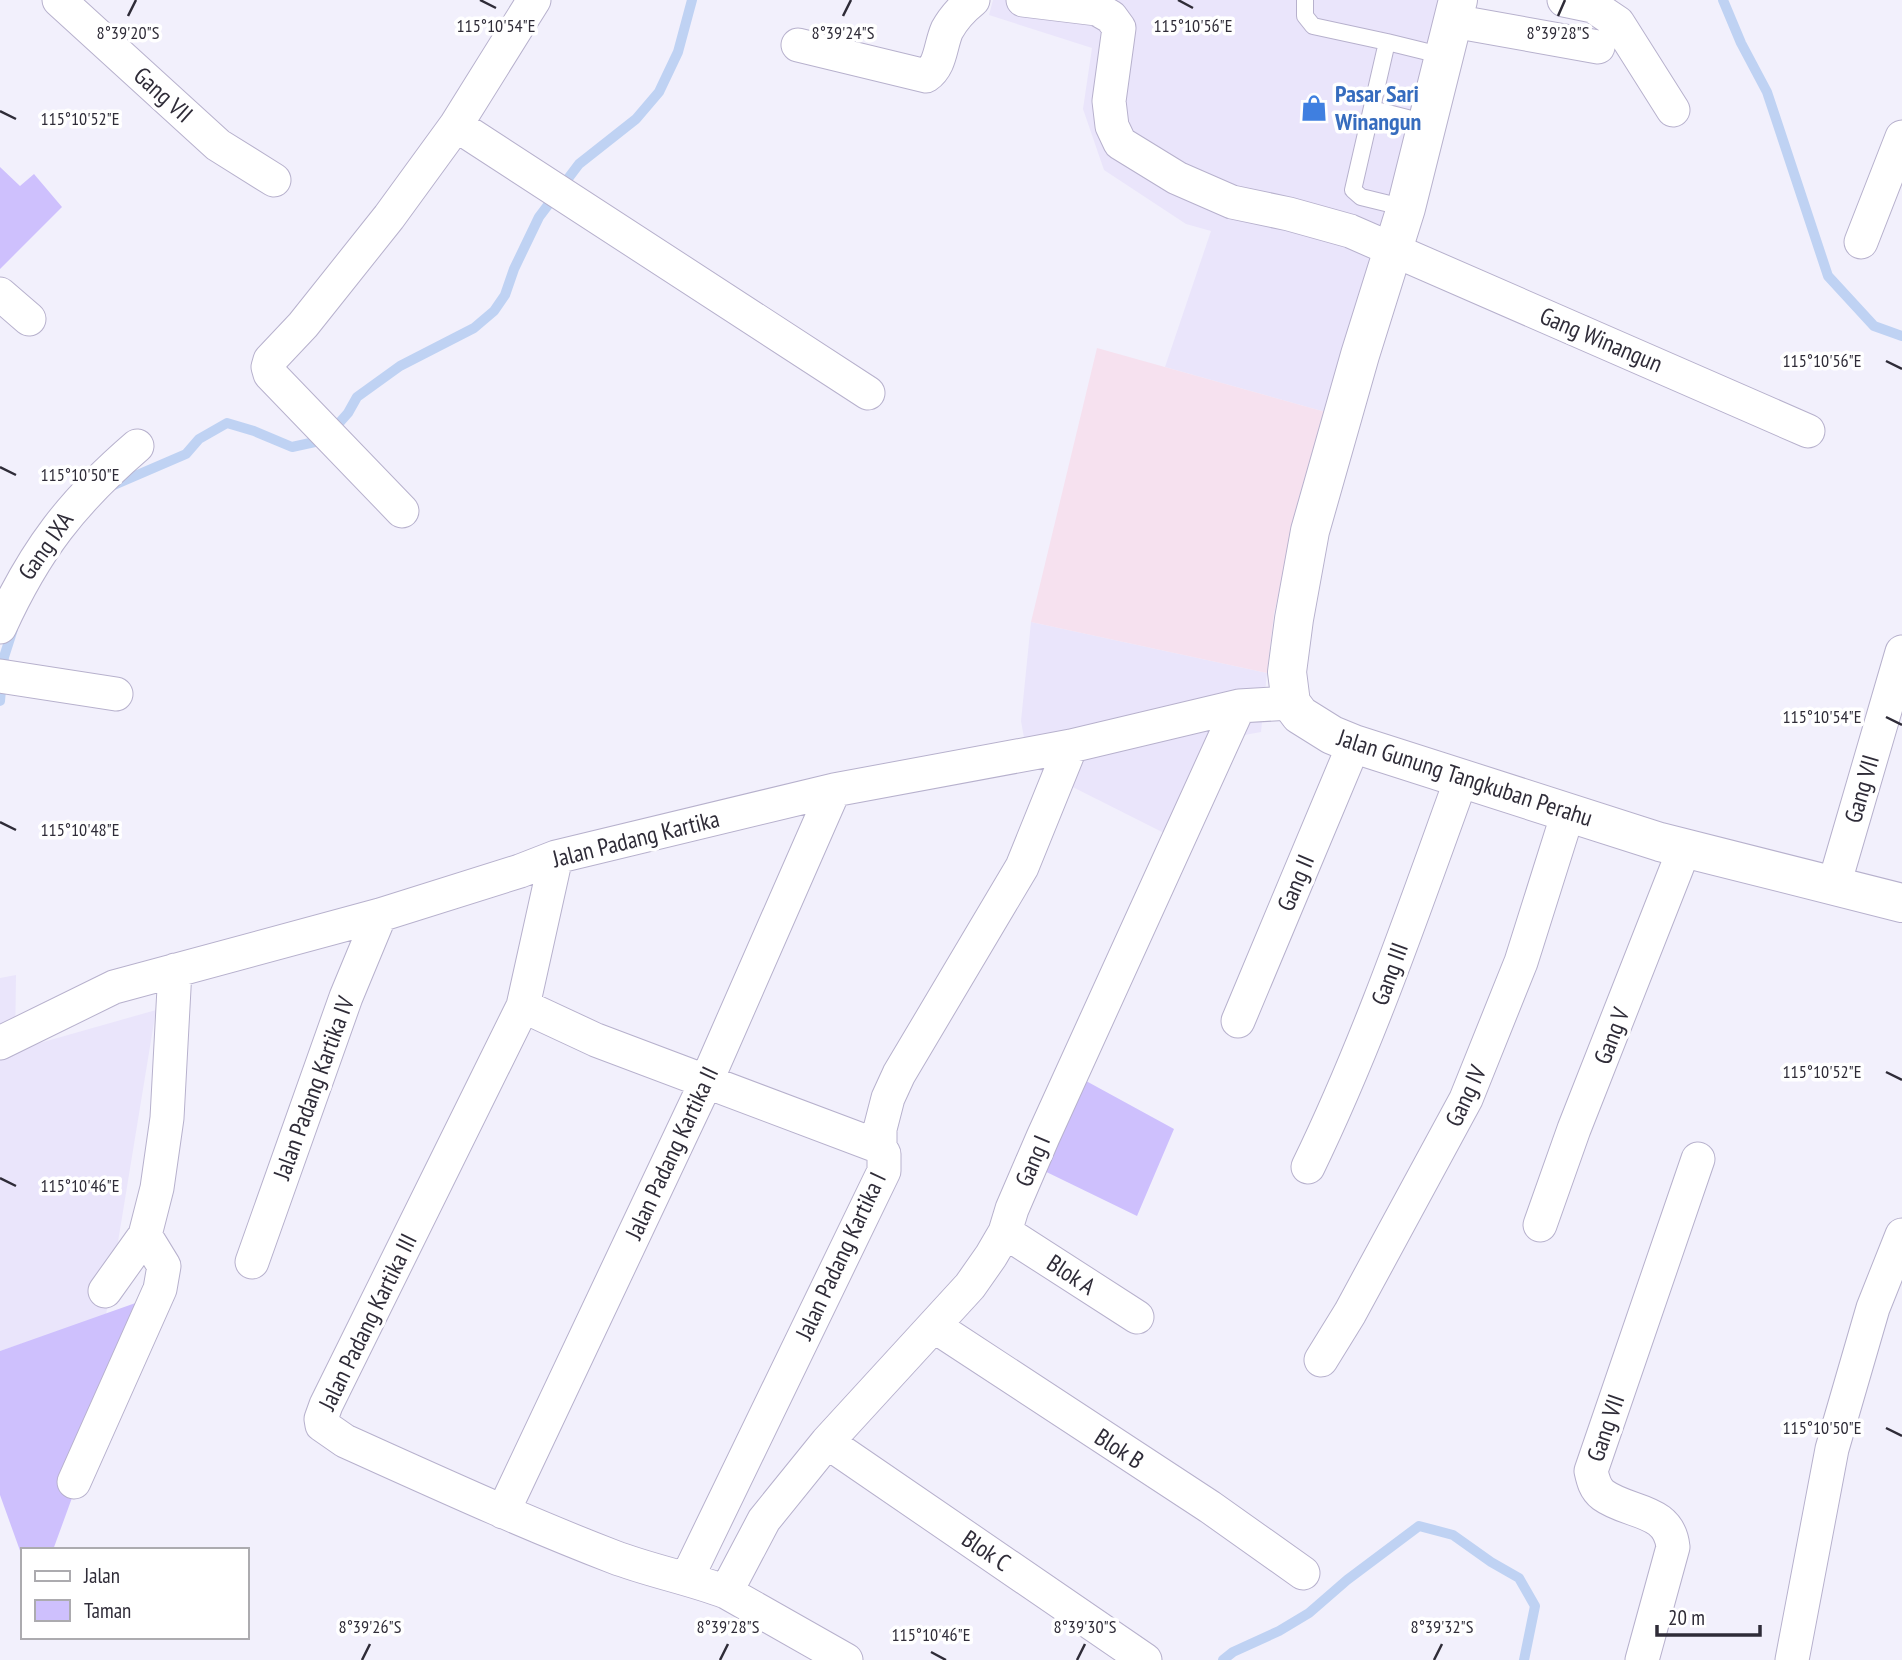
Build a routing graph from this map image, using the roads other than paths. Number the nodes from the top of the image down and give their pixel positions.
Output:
1 (59, 0) edge
2 (534, 0) edge
3 (973, 0) edge
4 (1023, 0) edge
5 (1564, 0) edge
6 (1304, 4) edge
7 (1452, 26) edge
8 (1387, 42) junction
9 (798, 45) dead end
10 (1598, 47) dead end
11 (1373, 109) junction
12 (1673, 110) dead end
13 (1427, 123) junction
14 (456, 125) junction
15 (1902, 137) edge
16 (274, 180) dead end
17 (1893, 187) edge
18 (1406, 208) junction
19 (1861, 242) dead end
20 (1393, 251) junction
21 (0, 294) edge
22 (29, 319) dead end
23 (868, 393) dead end
24 (1808, 431) dead end
25 (137, 446) dead end
26 (402, 511) dead end
27 (0, 628) edge
28 (1902, 652) edge
29 (0, 676) edge
30 (116, 694) dead end
31 (1291, 702) junction
32 (1239, 706) junction
33 (1354, 744) junction
34 (1071, 746) junction
35 (1462, 777) junction
36 (834, 790) junction
37 (1568, 813) junction
38 (1685, 848) junction
39 (556, 857) junction
40 (1834, 885) junction
41 (1902, 903) edge
42 (380, 915) junction
43 (175, 970) junction
44 (523, 1006) junction
45 (1237, 1021) dead end
46 (0, 1043) edge
47 (706, 1082) junction
48 (880, 1147) junction
49 (1698, 1159) dead end
50 (1308, 1167) dead end
51 (1539, 1225) dead end
52 (1005, 1232) junction
53 (145, 1235) junction
54 (1902, 1236) edge
55 (252, 1262) dead end
56 (105, 1291) dead end
57 (1137, 1317) dead end
58 (934, 1326) junction
59 (1321, 1360) dead end
60 (827, 1442) junction
61 (74, 1482) dead end
62 (503, 1512) junction
63 (1303, 1573) dead end
64 (687, 1578) junction
65 (726, 1592) junction
66 (846, 1660) edge
67 (1145, 1660) edge
68 (1642, 1660) edge
69 (1792, 1660) edge

1 - 16 street, Gang VII
2 - 14 street
3 - 9 street
4 - 20 street, Gang Winangun
5 - 12 street
6 - 8 lane
7 - 8 lane
7 - 10 street
7 - 13 street
8 - 11 lane
11 - 13 lane
11 - 18 lane
13 - 18 street
14 - 23 street
14 - 26 street
15 - 17 street
17 - 19 street
18 - 20 street
20 - 24 street, Gang Winangun
20 - 31 street
21 - 22 street
25 - 27 street, Gang IXA
28 - 40 street, Gang VII
29 - 30 street
31 - 32 street, Jalan Padang Kartika
31 - 33 street, Jalan Gunung Tangkuban Perahu
32 - 34 street, Jalan Padang Kartika
32 - 52 street, Gang I
33 - 35 street, Jalan Gunung Tangkuban Perahu
33 - 45 street, Gang II
34 - 36 street, Jalan Padang Kartika
34 - 48 street, Jalan Padang Kartika I
35 - 37 street, Jalan Gunung Tangkuban Perahu
35 - 50 street, Gang III
36 - 39 street, Jalan Padang Kartika
36 - 47 street, Jalan Padang Kartika II
37 - 38 street, Jalan Gunung Tangkuban Perahu
37 - 59 street, Gang IV
38 - 40 street, Jalan Gunung Tangkuban Perahu
38 - 51 street, Gang V
39 - 42 street, Jalan Padang Kartika
39 - 44 street, Jalan Padang Kartika III
40 - 41 street, Jalan Gunung Tangkuban Perahu
42 - 43 street, Jalan Padang Kartika
42 - 55 street, Jalan Padang Kartika IV
43 - 46 street, Jalan Padang Kartika
43 - 53 street
44 - 47 street
44 - 62 street, Jalan Padang Kartika III
47 - 48 street
47 - 62 street, Jalan Padang Kartika II
48 - 64 street, Jalan Padang Kartika I
49 - 68 street, Gang VII
52 - 57 street, Blok A
52 - 58 street, Gang I
53 - 56 street
53 - 61 street
54 - 69 street
58 - 60 street, Gang I
58 - 63 street, Blok B
60 - 65 street, Gang I
60 - 67 street, Blok C
62 - 64 street, Jalan Padang Kartika III
64 - 65 street, Jalan Padang Kartika III
65 - 66 street, Jalan Padang Kartika III

